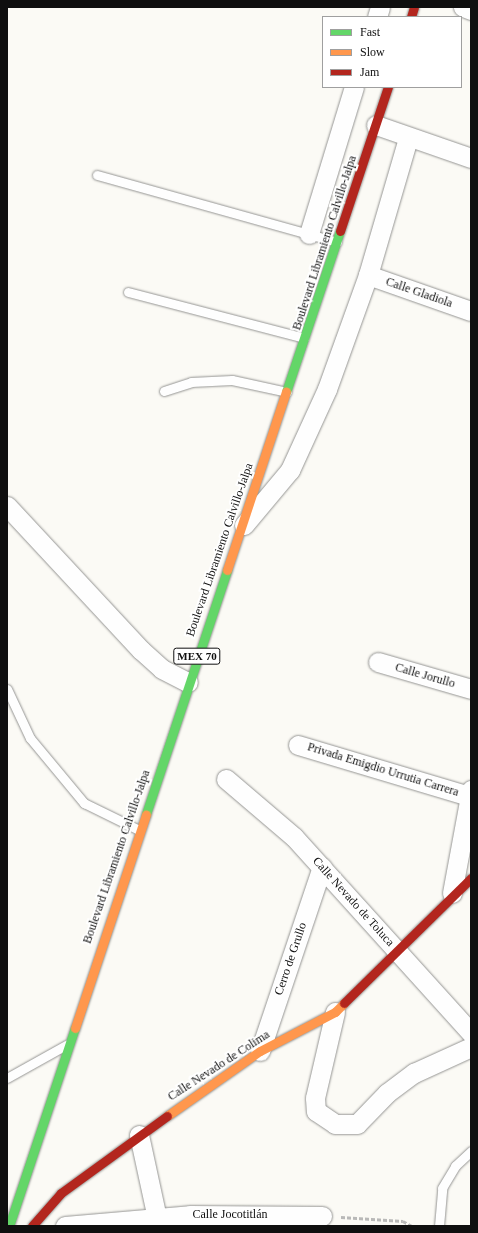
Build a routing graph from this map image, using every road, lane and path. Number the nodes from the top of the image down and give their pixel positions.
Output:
1 (463, 7) edge
2 (471, 10) edge
3 (354, 88) edge
4 (388, 88) edge
5 (376, 125) junction
6 (408, 138) junction
7 (471, 158) edge
8 (97, 175) dead end
9 (309, 234) junction
10 (338, 242) junction
11 (368, 275) junction
12 (128, 292) dead end
13 (471, 311) edge
14 (305, 338) junction
15 (164, 391) dead end
16 (287, 392) junction
17 (7, 506) edge
18 (239, 531) junction
19 (378, 662) dead end
20 (188, 682) junction
21 (7, 689) edge
22 (471, 689) edge
23 (298, 745) dead end
24 (226, 779) dead end
25 (470, 793) edge
26 (139, 830) junction
27 (322, 867) junction
28 (471, 878) edge
29 (452, 893) junction
30 (398, 952) junction
31 (335, 1012) junction
32 (471, 1033) edge
33 (67, 1044) junction
34 (471, 1048) edge
35 (260, 1051) junction
36 (7, 1078) edge
37 (139, 1135) junction
38 (471, 1151) edge
39 (322, 1216) joint
40 (158, 1218) junction
41 (191, 1220) edge
42 (300, 1220) edge
43 (10, 1225) edge
44 (32, 1226) edge
45 (65, 1226) edge
46 (412, 1226) edge
47 (439, 1226) edge

1 - 2 street
3 - 9 street
4 - 5 main road, Boulevard Libramiento Calvillo-Jalpa / MEX 70
5 - 6 street
5 - 10 main road, Boulevard Libramiento Calvillo-Jalpa / MEX 70
6 - 7 street
6 - 11 street
8 - 9 lane
9 - 10 lane
10 - 14 main road, Boulevard Libramiento Calvillo-Jalpa / MEX 70
11 - 13 street, Calle Gladiola
11 - 18 street
12 - 14 lane
14 - 16 main road, Boulevard Libramiento Calvillo-Jalpa / MEX 70
15 - 16 lane
16 - 18 main road, Boulevard Libramiento Calvillo-Jalpa / MEX 70
17 - 20 street
18 - 20 main road, Boulevard Libramiento Calvillo-Jalpa / MEX 70
19 - 22 street, Calle Jorullo
20 - 26 main road, Boulevard Libramiento Calvillo-Jalpa / MEX 70
21 - 26 lane
23 - 25 street, Privada Emigdio Urrutia Carrera
24 - 27 street, Calle Nevado de Toluca
25 - 29 street
26 - 33 main road, Boulevard Libramiento Calvillo-Jalpa / MEX 70
27 - 30 street, Calle Nevado de Toluca
27 - 35 street, Cerro de Grullo
28 - 29 main road, Calle Nevado de Colima
29 - 30 main road, Calle Nevado de Colima
30 - 31 main road, Calle Nevado de Colima
30 - 32 street, Calle Nevado de Toluca
31 - 34 street
31 - 35 main road, Calle Nevado de Colima
33 - 36 lane
33 - 43 main road, Boulevard Libramiento Calvillo-Jalpa / MEX 70
35 - 37 main road, Calle Nevado de Colima
37 - 40 street
37 - 44 main road, Calle Nevado de Colima
38 - 47 lane
39 - 42 street, Calle Jocotitlán
39 - 46 path
40 - 41 street, Calle Jocotitlán
40 - 45 street, Calle Jocotitlán
41 - 42 street, Calle Jocotitlán

